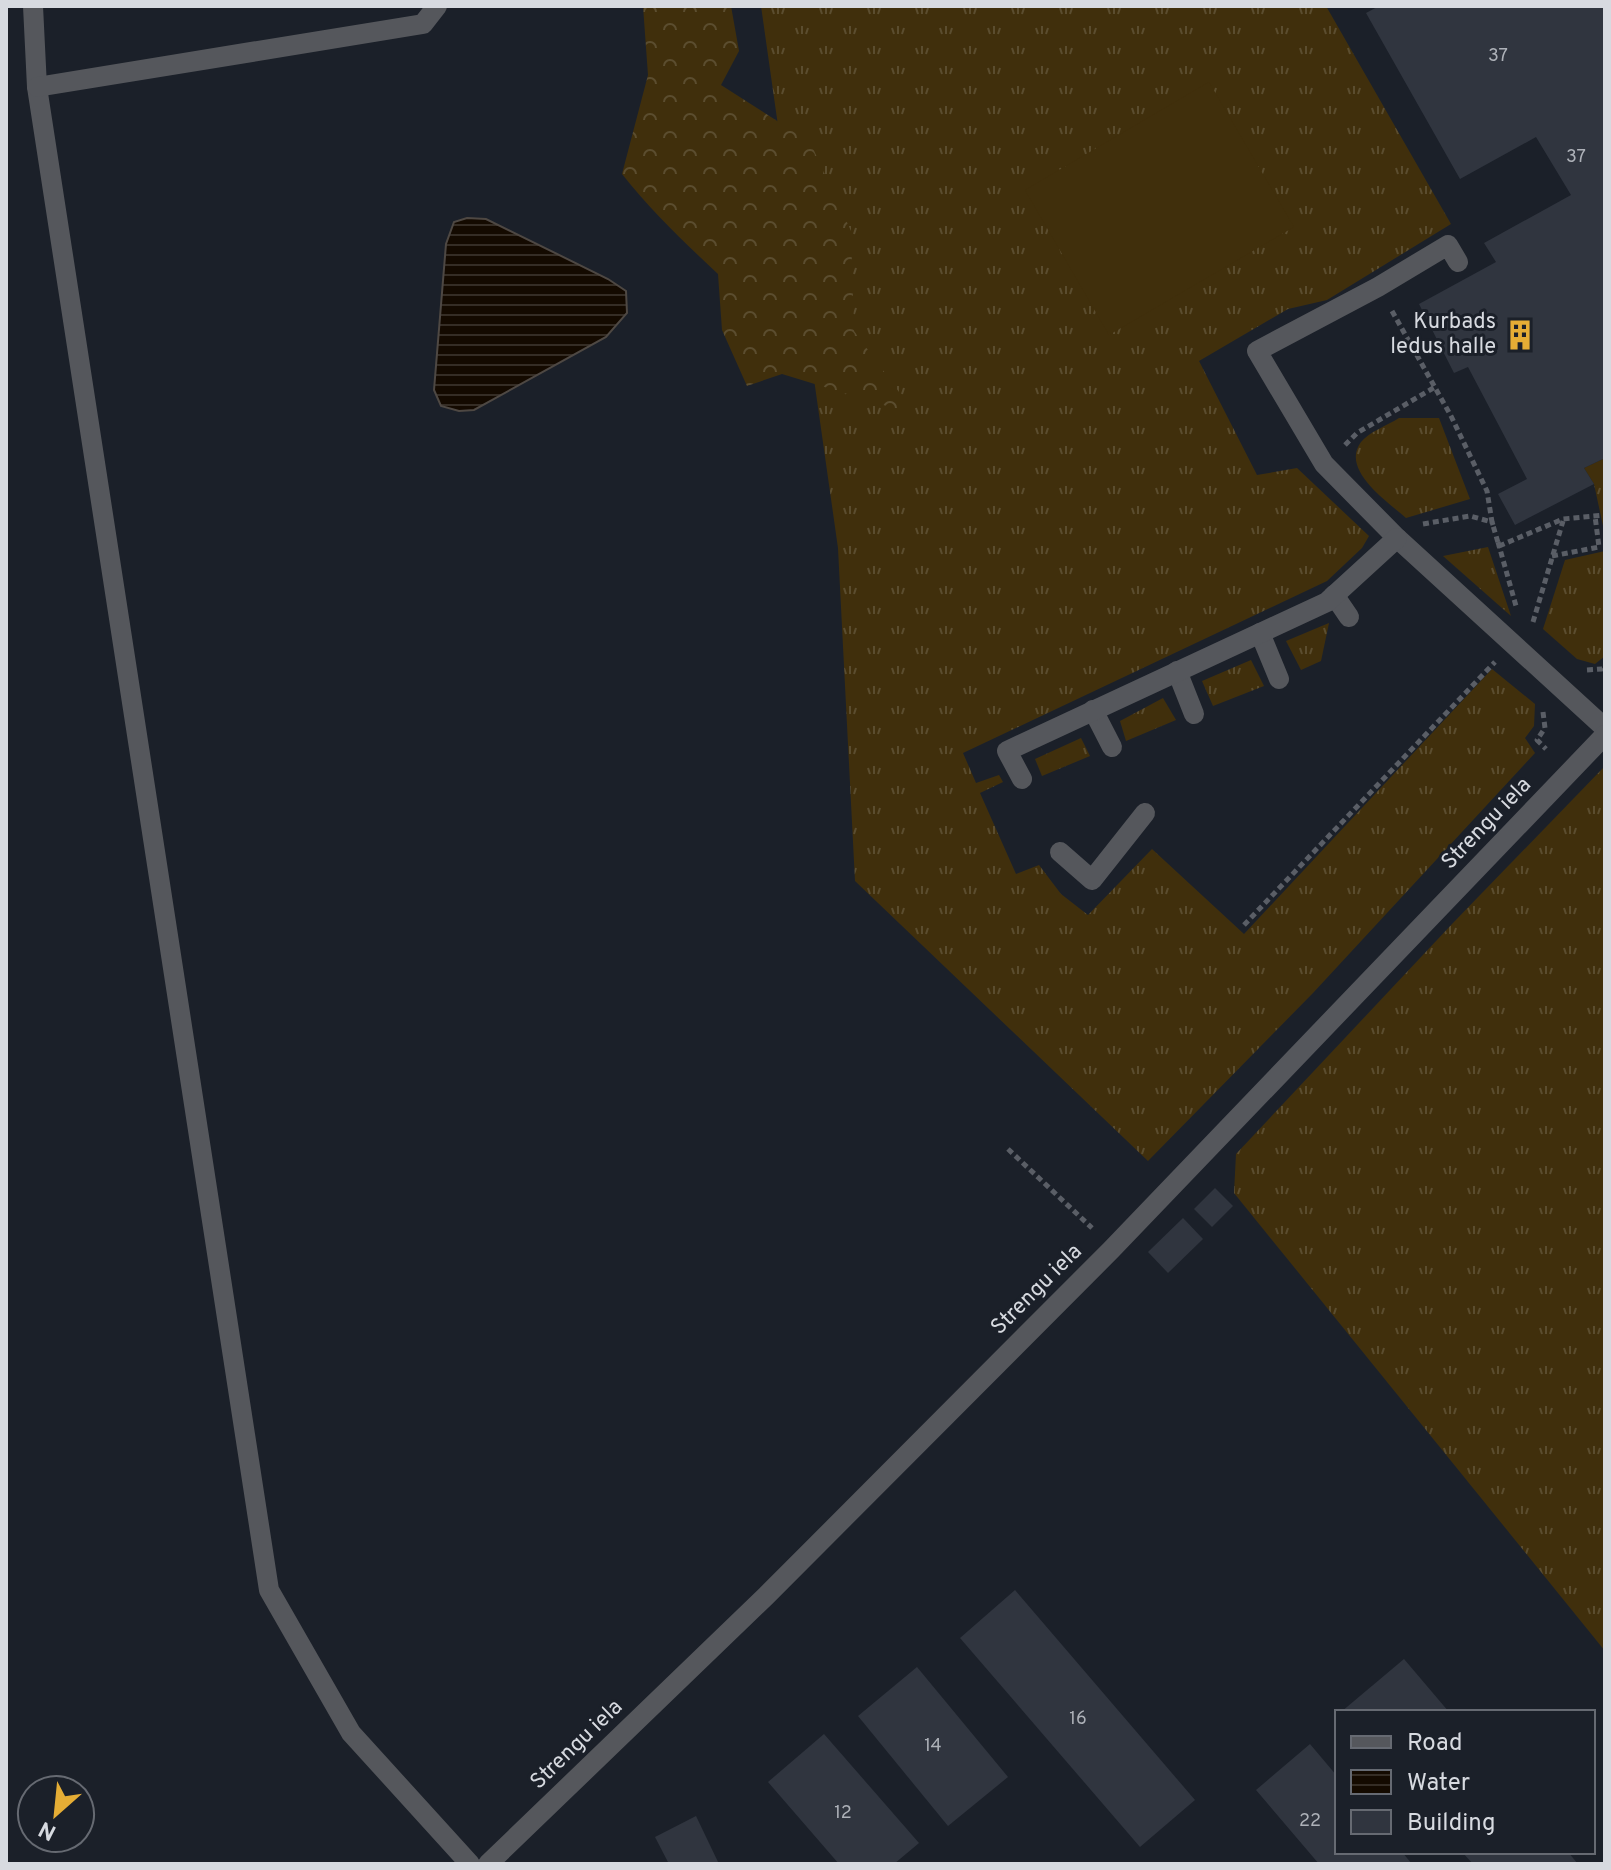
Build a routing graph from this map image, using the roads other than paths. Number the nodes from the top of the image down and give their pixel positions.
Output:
1 (33, 6) edge
2 (437, 6) edge
3 (37, 87) junction
4 (1458, 262) dead end
5 (1397, 538) junction
6 (1334, 595) junction
7 (1349, 617) dead end
8 (1260, 633) junction
9 (1177, 671) junction
10 (1279, 679) dead end
11 (1093, 710) junction
12 (1194, 714) dead end
13 (1605, 728) edge
14 (1605, 735) edge
15 (1112, 747) dead end
16 (1022, 779) dead end
17 (1145, 813) dead end
18 (1060, 852) dead end
19 (470, 1864) edge
20 (488, 1864) edge

1 - 3 street
2 - 3 street
3 - 19 street
4 - 5 street
5 - 6 street
5 - 13 street
6 - 7 street
6 - 8 street
8 - 9 street
8 - 10 street
9 - 11 street
9 - 12 street
11 - 15 street
11 - 16 street
14 - 20 street, Strengu iela
17 - 18 street

